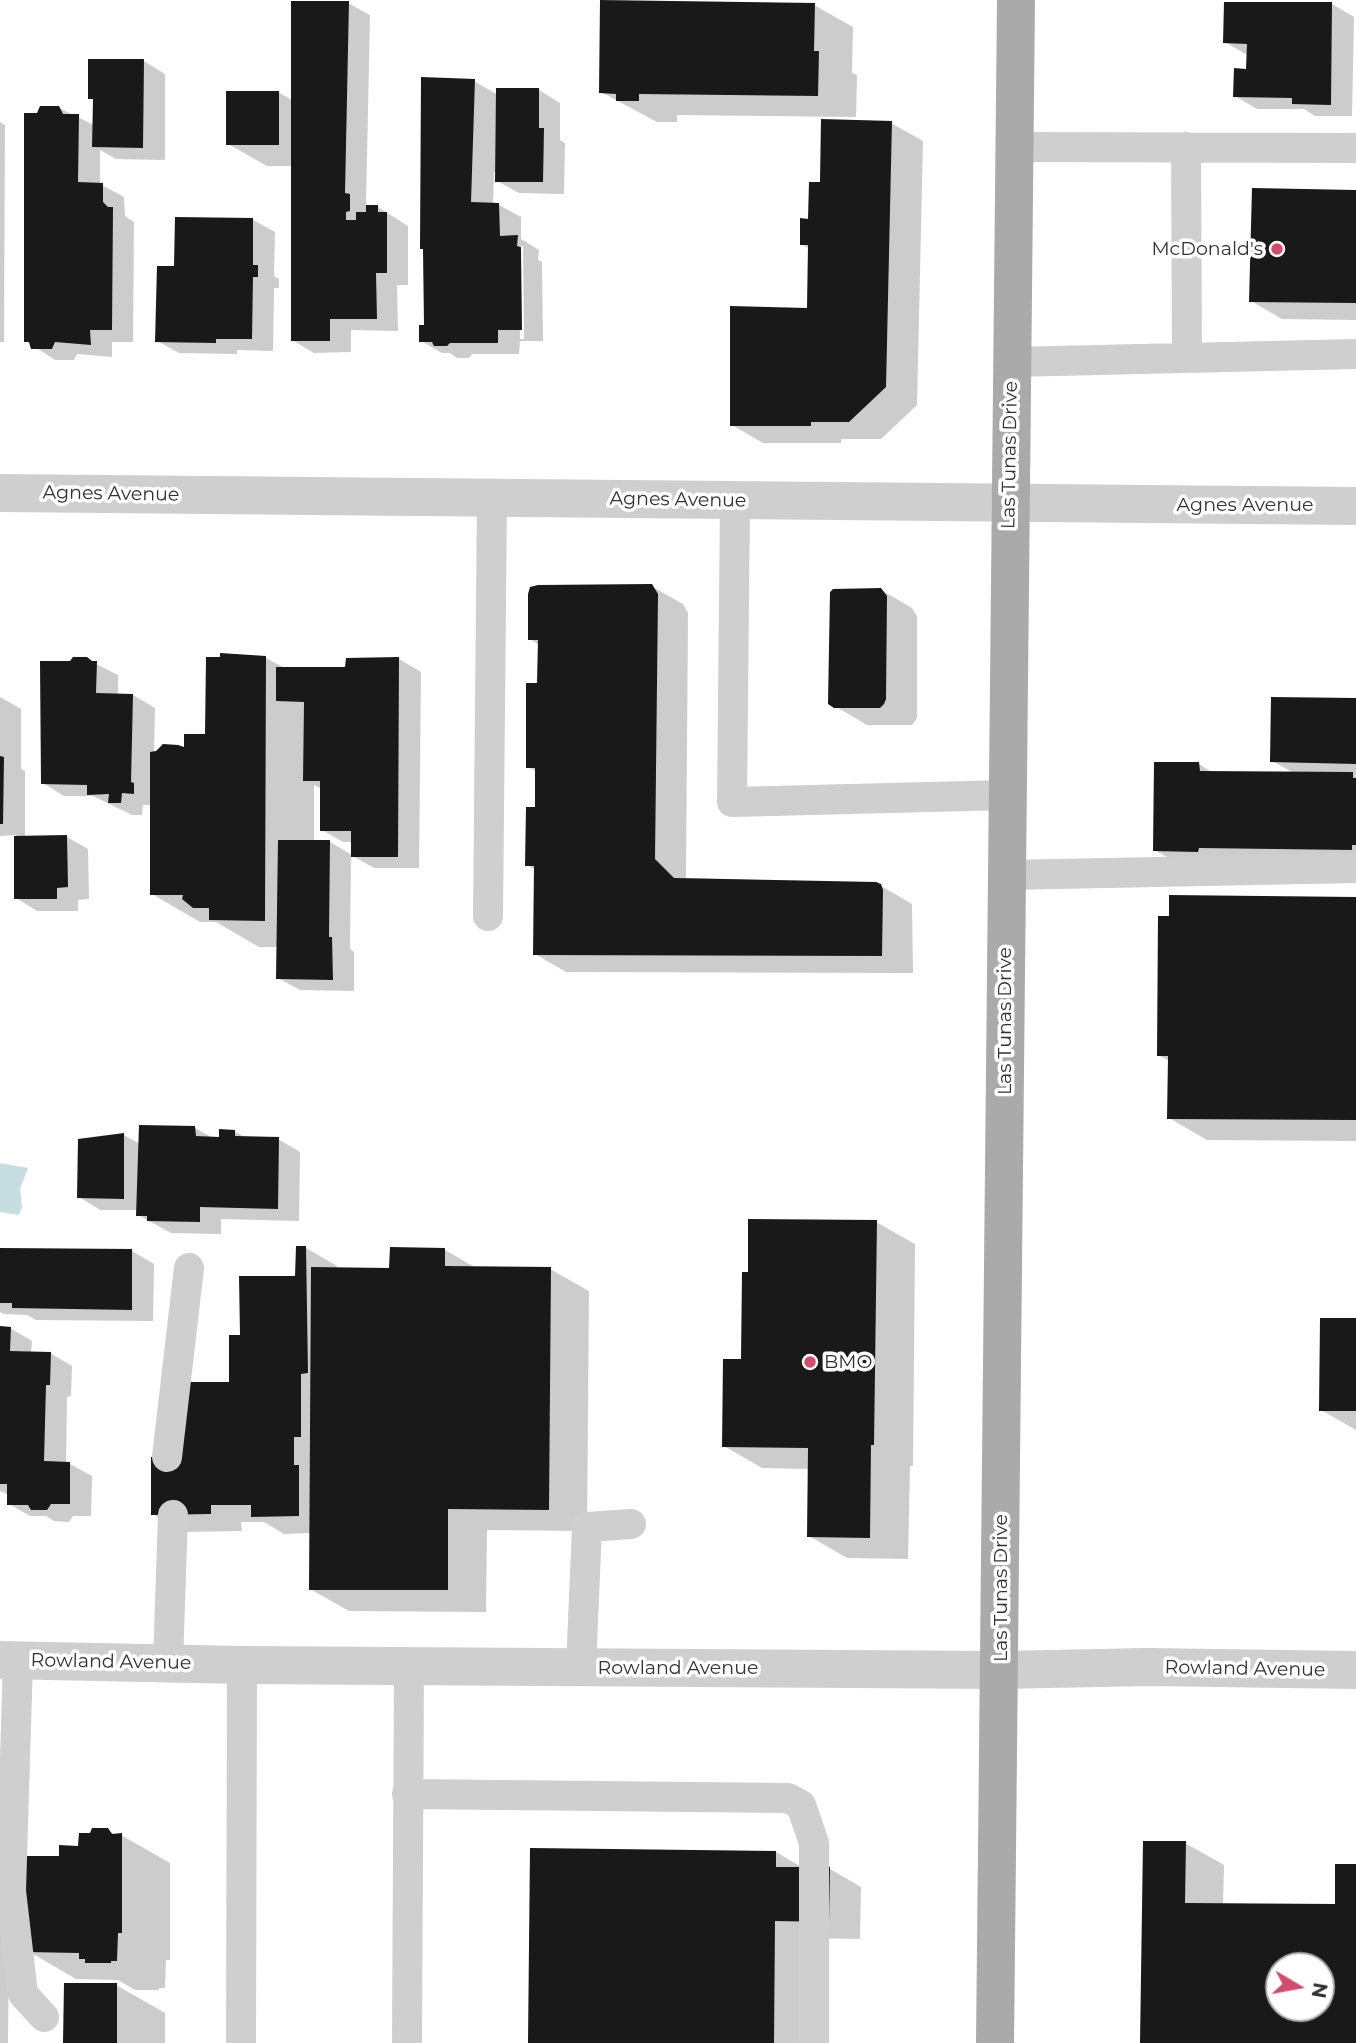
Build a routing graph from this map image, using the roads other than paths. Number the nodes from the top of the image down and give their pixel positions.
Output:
1 (1016, 0) edge
2 (1013, 147) junction
3 (1186, 147) junction
4 (1356, 148) edge
5 (1356, 354) edge
6 (1188, 358) junction
7 (1011, 362) junction
8 (0, 492) edge
9 (492, 498) junction
10 (735, 501) junction
11 (1009, 502) junction
12 (1356, 506) edge
13 (1007, 795) junction
14 (1356, 868) edge
15 (1006, 875) junction
16 (488, 916) dead end
17 (189, 1268) dead end
18 (167, 1457) dead end
19 (173, 1515) dead end
20 (631, 1524) dead end
21 (9, 1660) edge
22 (168, 1663) junction
23 (242, 1665) junction
24 (409, 1665) junction
25 (581, 1668) junction
26 (1000, 1670) junction
27 (1356, 1670) edge
28 (407, 1794) junction
29 (44, 2017) dead end
30 (241, 2043) edge
31 (407, 2043) edge
32 (814, 2043) edge
33 (995, 2043) edge

1 - 2 main road, Las Tunas Drive
2 - 3 lane
2 - 7 main road, Las Tunas Drive
3 - 4 lane
3 - 6 lane
5 - 6 lane
6 - 7 lane
7 - 11 main road, Las Tunas Drive
8 - 9 street, Agnes Avenue
9 - 10 street, Agnes Avenue
9 - 16 lane
10 - 11 street, Agnes Avenue
10 - 13 lane
11 - 12 street, Agnes Avenue
11 - 13 main road, Las Tunas Drive
13 - 15 main road, Las Tunas Drive
14 - 15 lane
15 - 26 main road, Las Tunas Drive
17 - 18 lane
19 - 22 lane
20 - 25 lane
21 - 22 street, Rowland Avenue
21 - 29 lane
22 - 23 street, Rowland Avenue
23 - 24 street, Rowland Avenue
23 - 30 lane
24 - 25 street, Rowland Avenue
24 - 28 lane
25 - 26 street, Rowland Avenue
26 - 27 street, Rowland Avenue
26 - 33 main road, Las Tunas Drive
28 - 31 lane
28 - 32 lane

